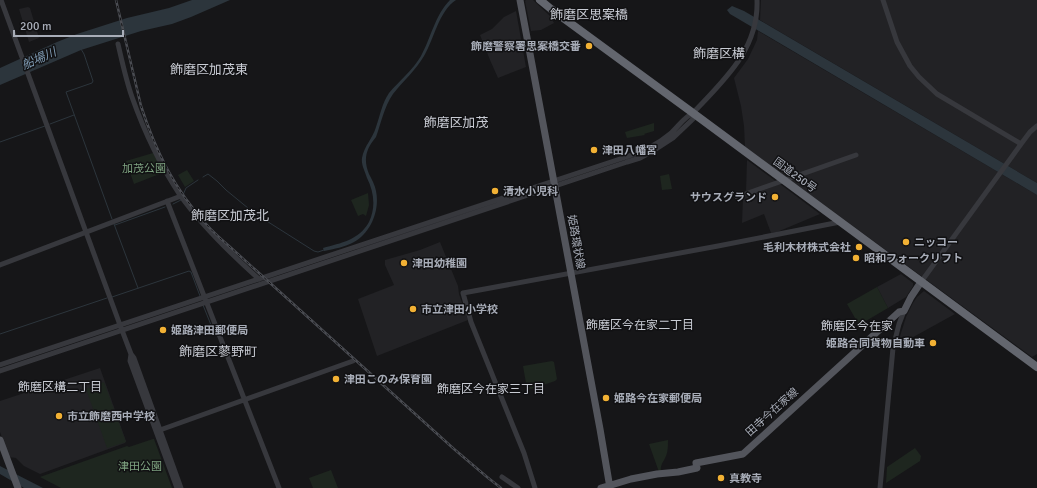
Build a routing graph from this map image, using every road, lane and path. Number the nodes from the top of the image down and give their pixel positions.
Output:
1 (1, 0) edge
2 (520, 0) edge
3 (540, 0) edge
4 (757, 0) edge
5 (883, 0) edge
6 (118, 44) dead end
7 (693, 113) junction
8 (1037, 126) edge
9 (1021, 144) junction
10 (856, 155) dead end
11 (784, 181) junction
12 (554, 184) junction
13 (181, 196) junction
14 (737, 197) dead end
15 (167, 201) junction
16 (840, 222) junction
17 (86, 232) junction
18 (0, 265) edge
19 (571, 273) junction
20 (259, 279) junction
21 (922, 282) junction
22 (206, 300) junction
23 (904, 311) junction
24 (121, 328) junction
25 (131, 354) junction
26 (353, 361) dead end
27 (0, 365) edge
28 (1037, 367) edge
29 (0, 371) edge
30 (245, 401) junction
31 (160, 430) junction
32 (0, 440) edge
33 (502, 478) dead end
34 (610, 486) edge
35 (18, 488) edge
36 (177, 488) edge
37 (181, 488) edge
38 (279, 488) edge
39 (518, 488) edge
40 (535, 488) edge
41 (601, 488) edge
42 (880, 488) edge

1 - 17 street
2 - 12 main road, 姫路環状線
3 - 7 highway, 国道250号
4 - 7 street
5 - 9 street
6 - 13 street
7 - 11 highway, 国道250号
7 - 12 street
8 - 9 street
9 - 21 street
10 - 11 street
11 - 14 street
11 - 16 highway, 国道250号
12 - 19 main road, 姫路環状線
12 - 20 street
12 - 22 street
13 - 15 street
13 - 20 street
15 - 17 street
15 - 22 street
16 - 19 street
16 - 21 highway, 国道250号
17 - 18 street
17 - 24 street
19 - 34 main road, 姫路環状線
19 - 40 street
20 - 22 street
21 - 23 main road, 田寺今在家線
21 - 28 highway, 国道250号
22 - 24 street
22 - 30 street
23 - 34 main road, 田寺今在家線
23 - 42 street
24 - 25 street
24 - 27 street
24 - 29 street
25 - 31 street
25 - 36 street
26 - 30 street
30 - 31 street
30 - 38 street
31 - 37 street
32 - 35 main road
33 - 39 street
34 - 41 main road, 田寺今在家線

